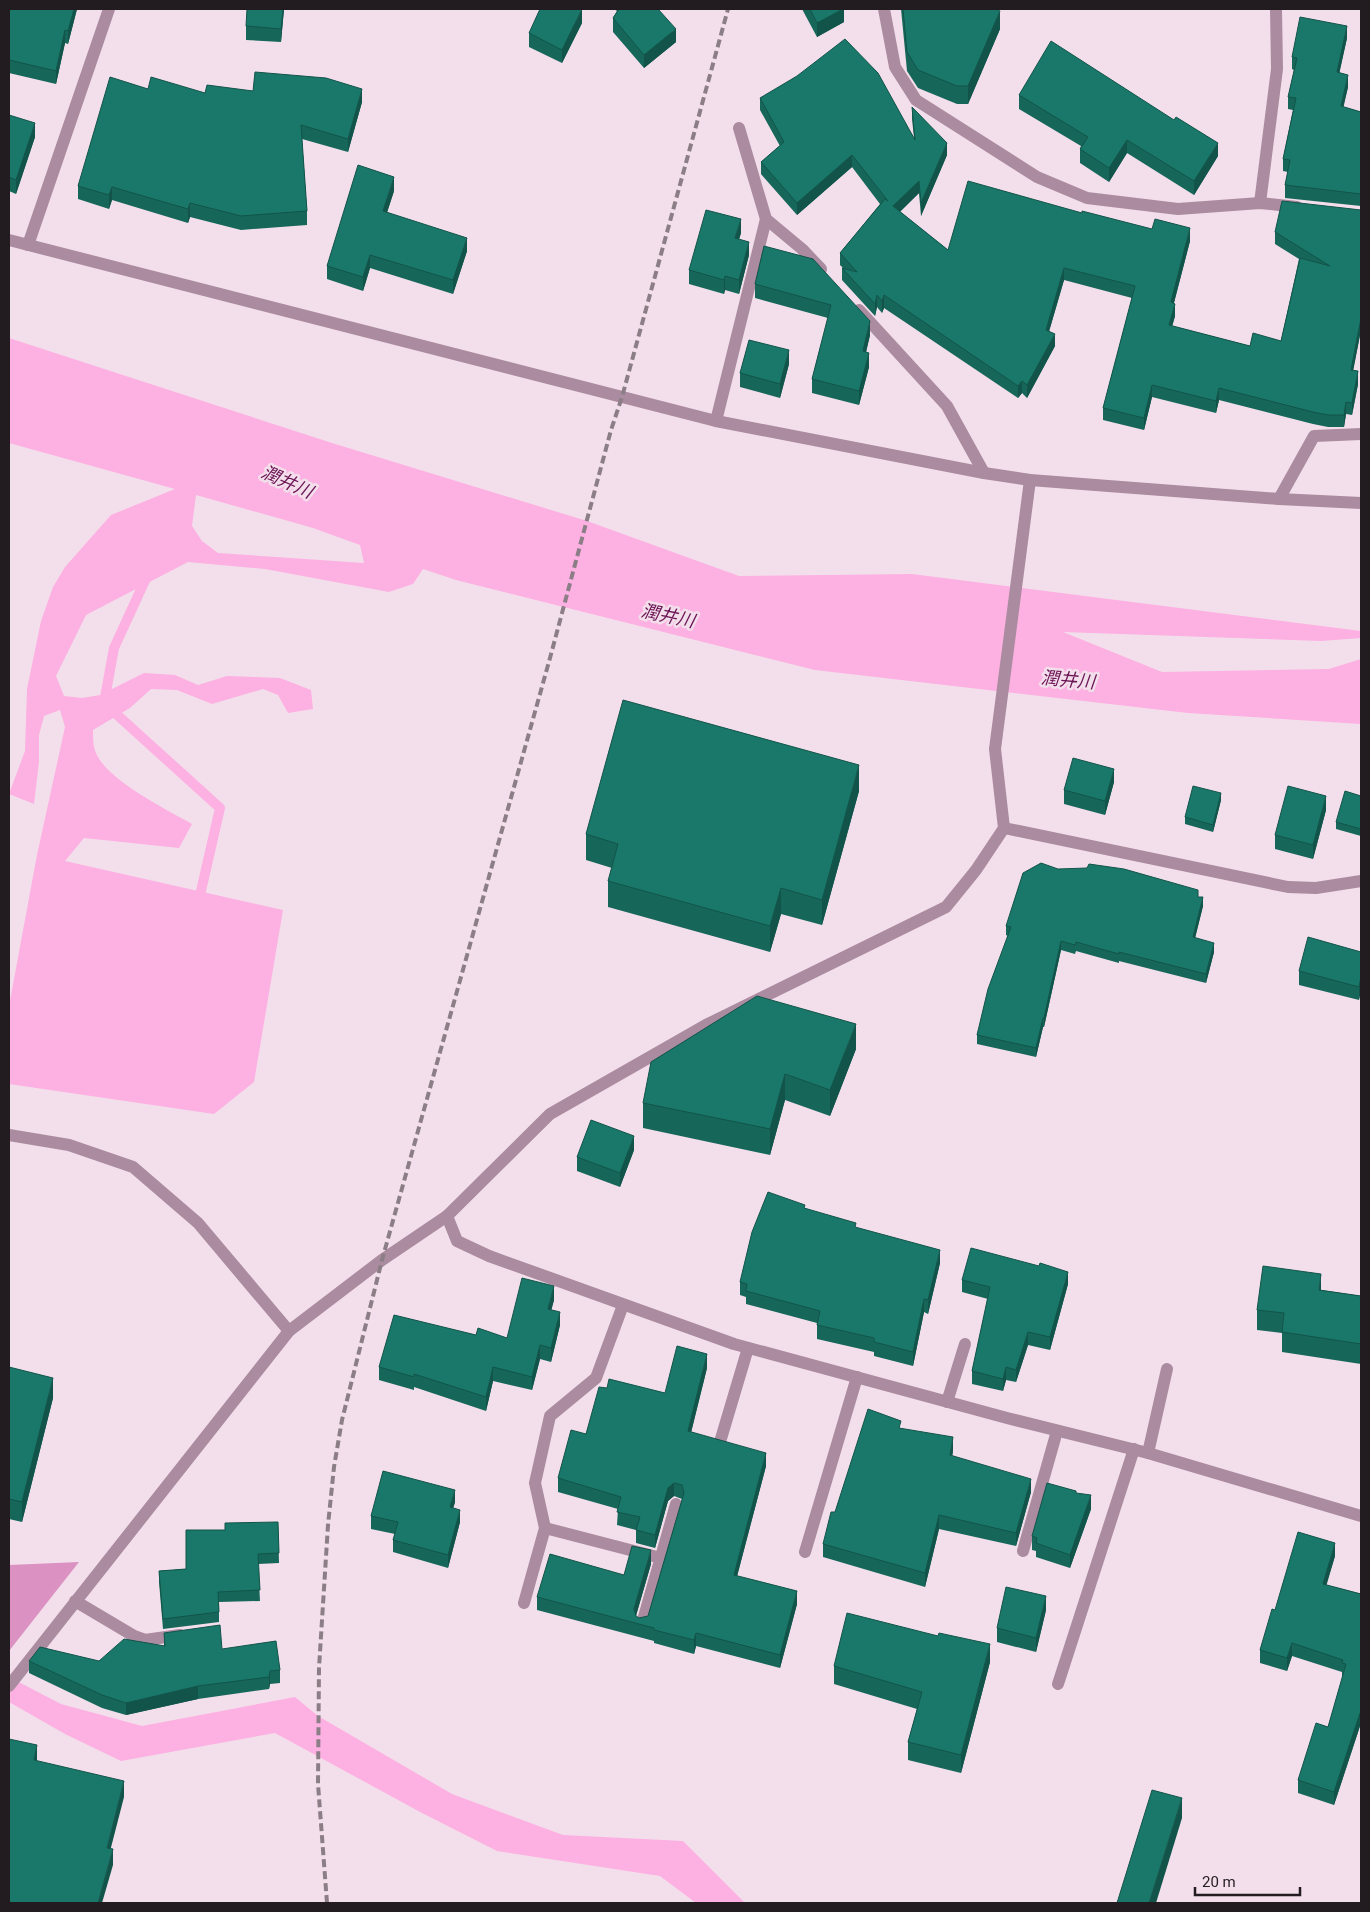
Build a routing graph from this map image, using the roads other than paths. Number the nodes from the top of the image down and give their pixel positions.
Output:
1 (109, 9) edge
2 (884, 9) edge
3 (1276, 9) edge
4 (739, 128) dead end
5 (1260, 203) junction
6 (1306, 208) edge
7 (766, 219) junction
8 (9, 240) edge
9 (28, 245) junction
10 (832, 281) edge
11 (851, 302) edge
12 (716, 421) junction
13 (1361, 434) edge
14 (984, 473) junction
15 (1030, 480) junction
16 (1279, 499) junction
17 (1361, 503) edge
18 (1004, 828) junction
19 (1361, 881) edge
20 (9, 1135) edge
21 (446, 1216) junction
22 (623, 1305) junction
23 (289, 1331) junction
24 (965, 1344) dead end
25 (748, 1348) junction
26 (1167, 1369) dead end
27 (857, 1377) junction
28 (947, 1402) junction
29 (1058, 1430) junction
30 (720, 1442) edge
31 (1134, 1450) junction
32 (1148, 1453) junction
33 (676, 1504) dead end
34 (1361, 1516) edge
35 (545, 1528) junction
36 (1023, 1551) dead end
37 (805, 1552) dead end
38 (661, 1558) junction
39 (76, 1601) junction
40 (524, 1603) dead end
41 (642, 1624) edge
42 (191, 1634) edge
43 (1058, 1684) dead end
44 (9, 1686) edge

1 - 9 street
2 - 5 street
3 - 5 street
4 - 7 street
5 - 6 street
7 - 10 street
7 - 12 street
8 - 9 street
9 - 12 street
11 - 14 street
12 - 14 street
13 - 16 street
14 - 15 street
15 - 16 street
15 - 18 street
16 - 17 street
18 - 19 street
18 - 21 street
20 - 23 street
21 - 22 street
21 - 23 street
22 - 25 street
22 - 35 street
23 - 39 street
24 - 28 street
25 - 27 street
25 - 30 street
26 - 32 street
27 - 28 street
27 - 37 street
28 - 29 street
29 - 31 street
29 - 36 street
31 - 32 street
31 - 43 street
32 - 34 street
33 - 38 street
35 - 38 street
35 - 40 street
38 - 41 street
39 - 42 street
39 - 44 street

